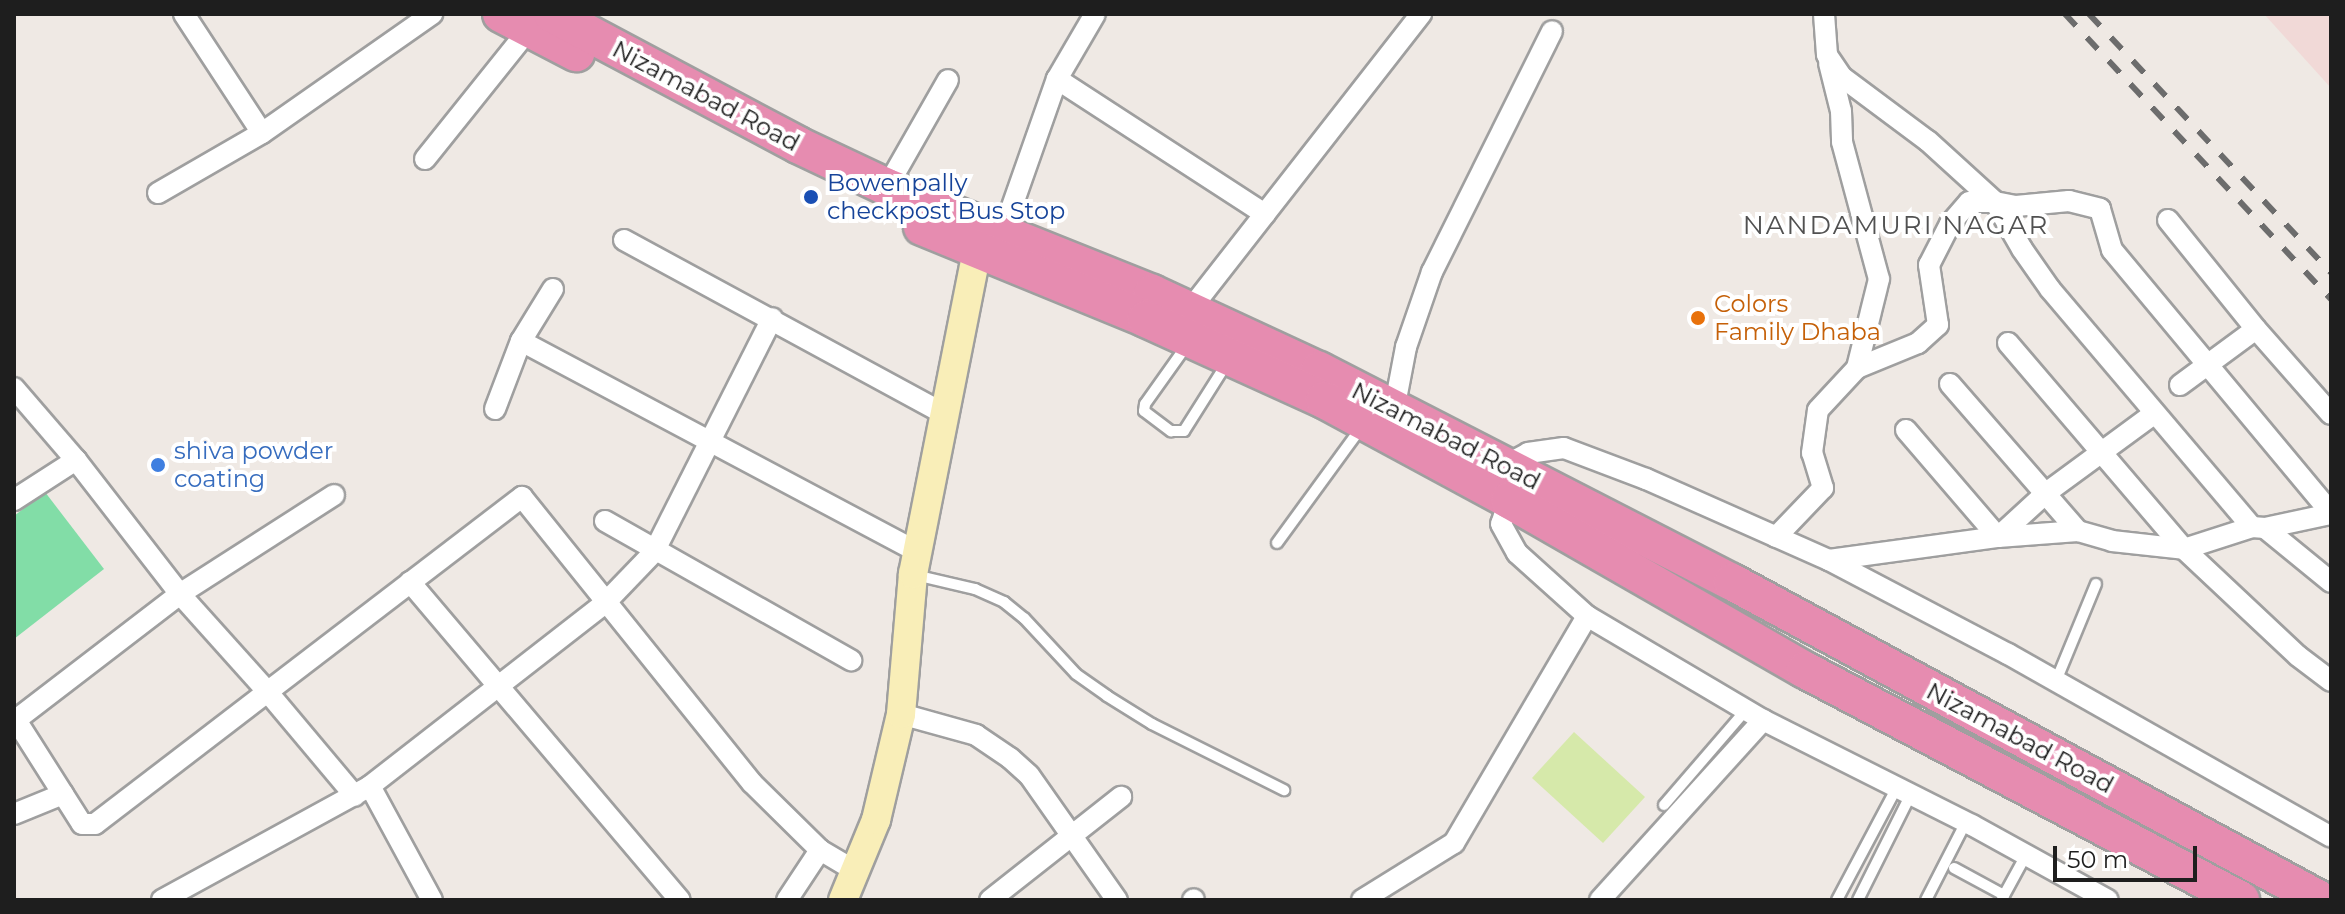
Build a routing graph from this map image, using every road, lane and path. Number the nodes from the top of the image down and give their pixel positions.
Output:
1 (184, 14) edge
2 (432, 14) edge
3 (1095, 14) edge
4 (1421, 14) edge
5 (1824, 14) edge
6 (527, 19) edge
7 (1552, 31) dead end
8 (1827, 55) junction
9 (1057, 79) junction
10 (948, 80) dead end
11 (262, 133) junction
12 (425, 159) dead end
13 (887, 187) junction
14 (158, 193) dead end
15 (1995, 202) junction
16 (1265, 214) junction
17 (2168, 220) dead end
18 (624, 240) dead end
19 (990, 244) junction
20 (553, 289) dead end
21 (772, 318) junction
22 (1190, 325) junction
23 (2256, 329) junction
24 (521, 341) junction
25 (2008, 343) dead end
26 (1231, 358) junction
27 (2207, 367) junction
28 (1857, 368) junction
29 (1950, 384) dead end
30 (2180, 385) dead end
31 (14, 388) edge
32 (495, 409) dead end
33 (2155, 413) junction
34 (945, 414) junction
35 (2331, 414) edge
36 (1379, 416) junction
37 (1906, 430) dead end
38 (711, 440) junction
39 (2100, 452) junction
40 (76, 460) junction
41 (1506, 483) junction
42 (2046, 493) junction
43 (334, 495) dead end
44 (14, 500) edge
45 (2331, 514) edge
46 (605, 521) dead end
47 (2258, 527) junction
48 (2078, 531) junction
49 (1776, 537) junction
50 (1998, 537) junction
51 (1277, 543) dead end
52 (2184, 549) junction
53 (654, 552) junction
54 (1829, 560) junction
55 (916, 563) junction
56 (410, 582) junction
57 (2331, 582) edge
58 (2096, 584) dead end
59 (180, 594) junction
60 (605, 603) junction
61 (1587, 616) junction
62 (851, 660) dead end
63 (2056, 681) junction
64 (2331, 681) edge
65 (497, 686) junction
66 (266, 690) junction
67 (901, 714) junction
68 (1754, 715) junction
69 (1284, 790) dead end
70 (362, 791) junction
71 (1904, 791) junction
72 (63, 794) junction
73 (1121, 797) dead end
74 (1664, 805) dead end
75 (14, 814) edge
76 (1966, 822) junction
77 (2331, 837) edge
78 (1073, 838) junction
79 (820, 850) junction
80 (2026, 855) junction
81 (1954, 868) dead end
82 (857, 872) junction
83 (2229, 897) edge
84 (2003, 898) edge
85 (162, 900) edge
86 (432, 900) edge
87 (680, 900) edge
88 (787, 900) edge
89 (843, 900) edge
90 (990, 900) edge
91 (1117, 900) edge
92 (1362, 900) edge
93 (1600, 900) edge
94 (1837, 900) edge
95 (1858, 900) edge
96 (1926, 900) edge
97 (2108, 900) edge
98 (2321, 900) edge

1 - 11 street
2 - 11 street
3 - 9 street
4 - 16 street
5 - 8 street
6 - 12 street
6 - 13 highway, Nizamabad Road
6 - 19 highway, Nizamabad Road
7 - 36 street
8 - 15 street
8 - 28 street
9 - 16 street
9 - 19 street
10 - 13 street
11 - 14 street
13 - 19 highway, Nizamabad Road
15 - 27 street
15 - 28 street
15 - 33 street
16 - 22 street
17 - 23 street
18 - 21 street
19 - 22 highway, Nizamabad Road
19 - 34 street
20 - 24 street
21 - 34 street
21 - 38 street
22 - 26 highway, Nizamabad Road
22 - 26 lane
22 - 36 highway, Nizamabad Road
23 - 27 street
23 - 35 street
24 - 32 street
24 - 38 street
25 - 39 street
26 - 36 highway, Nizamabad Road
27 - 30 street
27 - 45 street
28 - 49 street
29 - 42 street
31 - 40 street
33 - 39 street
33 - 47 street
34 - 55 street
36 - 41 highway, Nizamabad Road
36 - 51 lane
37 - 50 street
38 - 53 street
38 - 55 street
39 - 42 street
39 - 52 street
40 - 44 street
40 - 59 street
41 - 49 street
41 - 61 street
41 - 83 highway, Nizamabad Road
41 - 98 highway, Nizamabad Road
42 - 48 street
42 - 50 street
43 - 59 street
45 - 47 street
46 - 53 street
47 - 52 street
47 - 57 street
48 - 50 street
48 - 52 street
49 - 54 street
50 - 54 street
52 - 64 street
53 - 60 street
53 - 62 street
54 - 63 street
55 - 67 street
55 - 69 lane
56 - 60 street
56 - 65 street
56 - 66 street
58 - 63 lane
59 - 66 street
59 - 72 street
60 - 65 street
60 - 79 street
61 - 68 street
61 - 92 street
63 - 77 street
65 - 70 street
65 - 87 street
66 - 70 street
66 - 72 street
67 - 78 street
67 - 82 street
68 - 71 street
68 - 74 lane
68 - 93 street
70 - 85 street
70 - 86 street
71 - 76 street
71 - 94 lane
71 - 95 lane
72 - 75 street
73 - 78 street
76 - 80 street
76 - 96 lane
78 - 90 street
78 - 91 street
79 - 82 street
79 - 88 street
80 - 84 lane
80 - 97 street
81 - 84 lane
82 - 89 street

